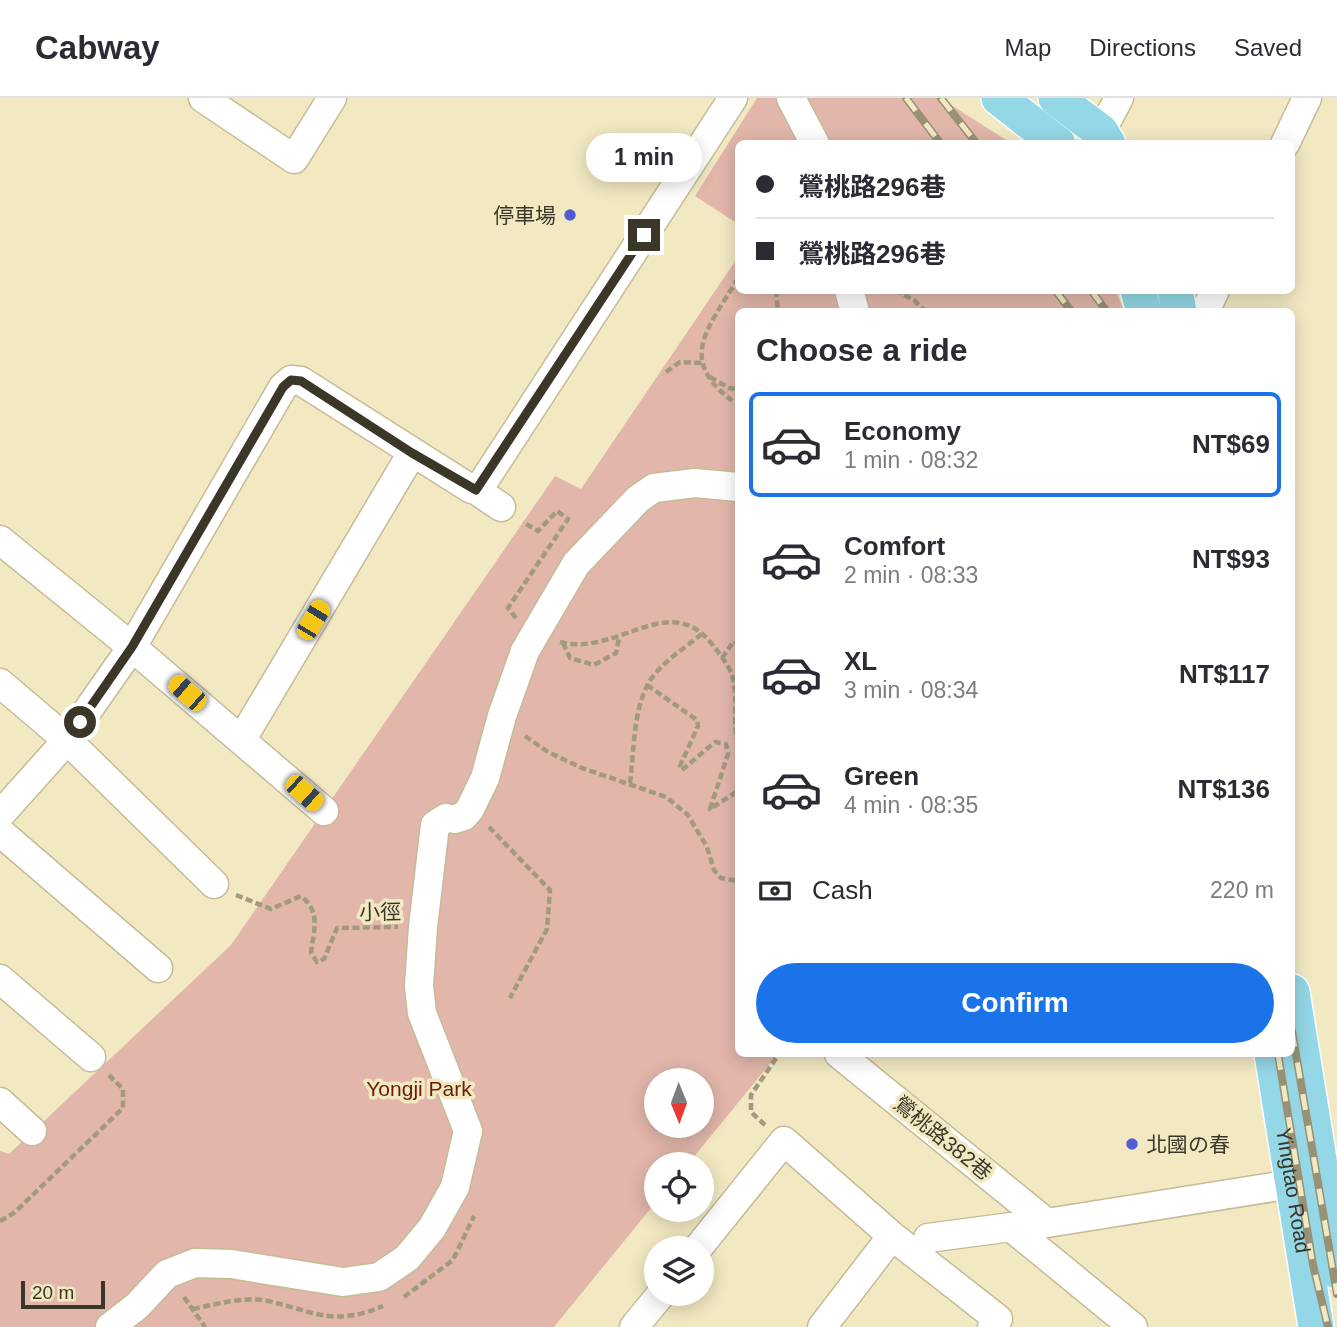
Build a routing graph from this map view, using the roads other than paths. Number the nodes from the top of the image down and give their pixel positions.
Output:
1 (203, 98) edge
2 (332, 98) edge
3 (733, 98) edge
4 (791, 98) edge
5 (999, 98) edge
6 (1056, 98) edge
7 (1119, 98) edge
8 (1307, 98) edge
9 (1105, 138) edge
10 (813, 140) edge
11 (1053, 140) edge
12 (1287, 140) edge
13 (412, 453) junction
14 (735, 487) edge
15 (476, 490) junction
16 (502, 507) road end
17 (0, 540) edge
18 (132, 647) junction
19 (0, 683) edge
20 (242, 739) junction
21 (66, 740) junction
22 (324, 811) dead end
23 (0, 815) edge
24 (0, 832) edge
25 (214, 884) road end
26 (158, 968) dead end
27 (0, 979) edge
28 (1295, 1015) edge
29 (92, 1057) road end
30 (843, 1057) edge
31 (1273, 1057) edge
32 (0, 1102) edge
33 (32, 1131) dead end
34 (1317, 1181) edge
35 (1047, 1223) junction
36 (1011, 1227) junction
37 (708, 1236) edge
38 (892, 1236) junction
39 (928, 1238) dead end
40 (1337, 1271) edge
41 (651, 1306) edge
42 (110, 1327) edge
43 (634, 1327) edge
44 (822, 1327) edge
45 (992, 1327) edge
46 (1133, 1327) edge
47 (1316, 1327) edge

1 - 2 street
3 - 15 street
4 - 10 street
5 - 11 main road
6 - 9 main road
7 - 9 street
8 - 12 street
13 - 15 street
13 - 18 street
13 - 20 street
14 - 42 street
15 - 16 street
17 - 18 street
18 - 20 street
18 - 21 street
19 - 21 street
20 - 22 street
21 - 23 street
21 - 25 street
24 - 26 street
27 - 29 street
28 - 34 main road, Yingtao Road
30 - 35 street, 鶯桃路382巷
31 - 34 main road, Yingtao Road
32 - 33 street
34 - 35 street
34 - 40 main road, Yingtao Road
34 - 47 main road, Yingtao Road
35 - 36 street
36 - 39 street
36 - 46 street
37 - 38 street
38 - 44 street
38 - 45 street
41 - 43 street

